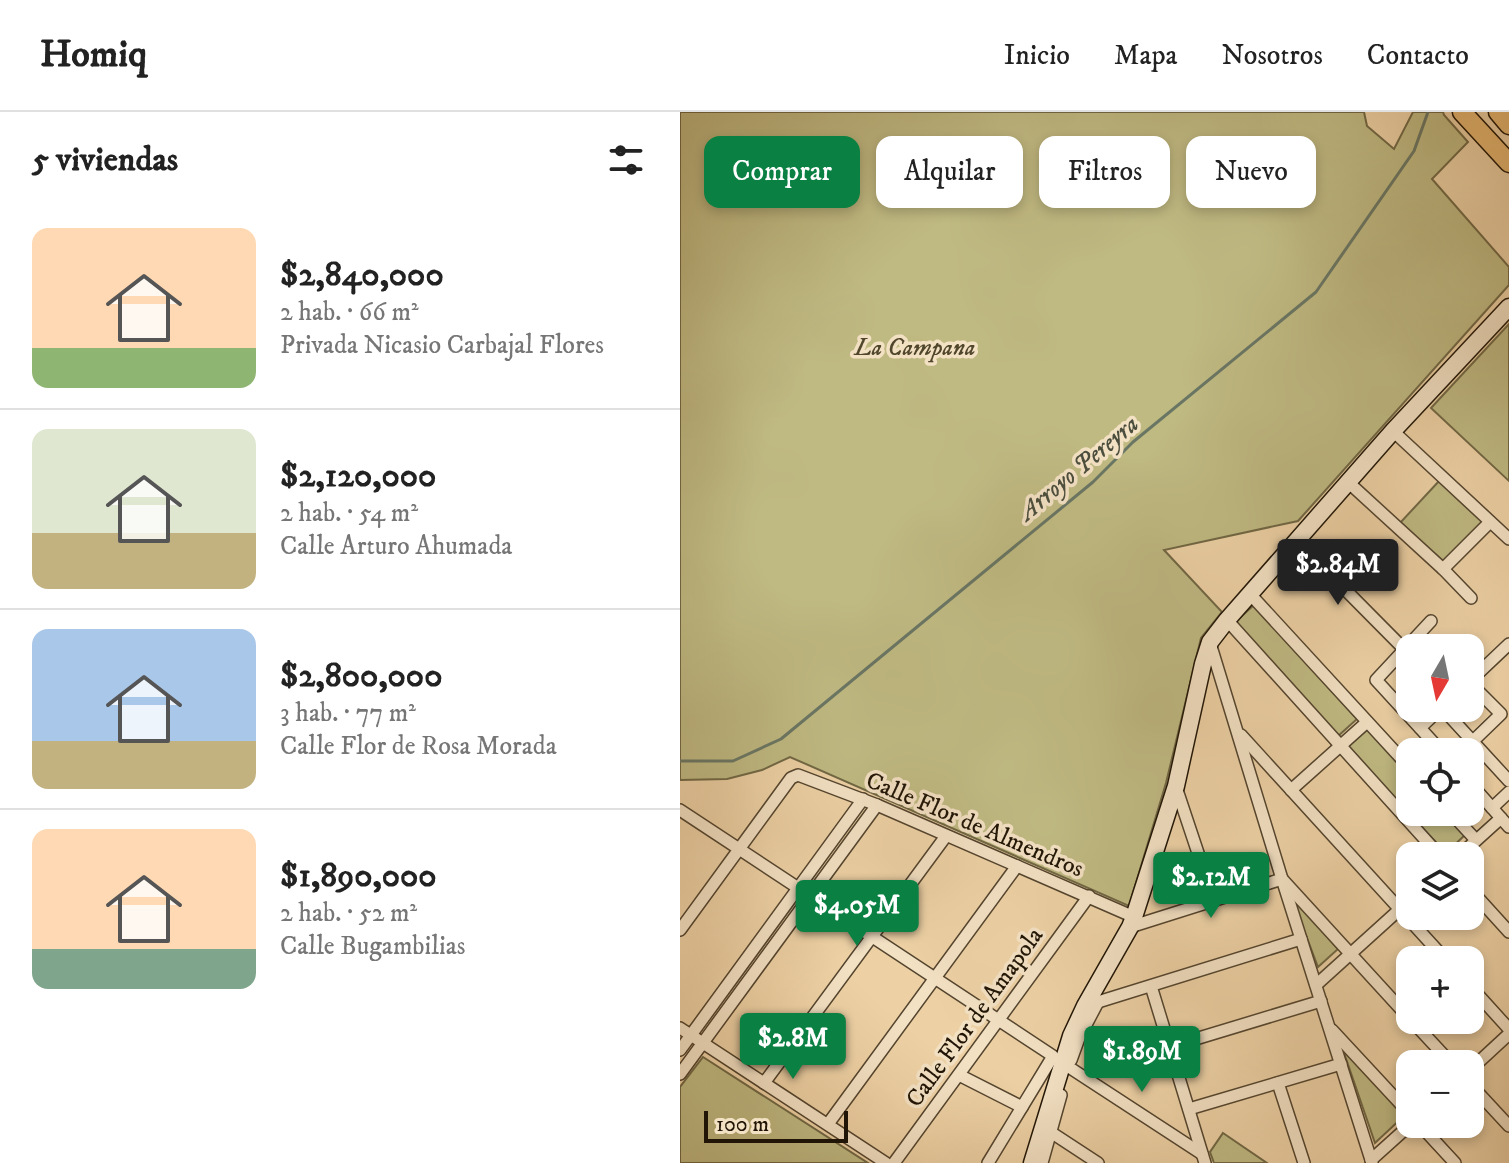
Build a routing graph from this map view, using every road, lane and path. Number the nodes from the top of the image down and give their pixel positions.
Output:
1 (1462, 112) edge
2 (1498, 112) edge
3 (1509, 125) edge
4 (1509, 163) edge
5 (1509, 307) edge
6 (1393, 431) junction
7 (1348, 482) junction
8 (1490, 522) junction
9 (1509, 539) edge
10 (1297, 541) junction
11 (1443, 569) junction
12 (1250, 594) junction
13 (1471, 598) dead end
14 (1227, 620) junction
15 (1431, 621) dead end
16 (1418, 634) edge
17 (1396, 641) edge
18 (1210, 642) junction
19 (1509, 644) edge
20 (1396, 658) edge
21 (1484, 668) edge
22 (1484, 696) edge
23 (1396, 702) edge
24 (1367, 722) junction
25 (1414, 722) edge
26 (1426, 722) edge
27 (1455, 722) edge
28 (1420, 728) junction
29 (1238, 732) junction
30 (1429, 738) edge
31 (1470, 738) edge
32 (1476, 738) edge
33 (1340, 745) junction
34 (1396, 753) edge
35 (1484, 753) edge
36 (1509, 781) edge
37 (1176, 786) junction
38 (1291, 790) junction
39 (1509, 792) edge
40 (863, 799) junction
41 (1484, 799) edge
42 (877, 805) junction
43 (1492, 808) junction
44 (680, 810) edge
45 (1505, 822) edge
46 (1463, 826) edge
47 (946, 836) junction
48 (1476, 840) joint
49 (1427, 842) edge
50 (740, 850) junction
51 (1017, 866) junction
52 (1282, 879) junction
53 (798, 888) junction
54 (810, 896) junction
55 (1089, 896) junction
56 (1214, 901) junction
57 (1484, 904) edge
58 (1396, 905) edge
59 (1396, 913) edge
60 (1132, 922) junction
61 (680, 930) edge
62 (1419, 930) edge
63 (1509, 932) edge
64 (872, 937) junction
65 (1301, 939) junction
66 (1433, 946) edge
67 (1351, 954) junction
68 (935, 978) junction
69 (1316, 985) junction
70 (1151, 986) junction
71 (1321, 1001) junction
72 (1396, 1003) edge
73 (1484, 1003) edge
74 (1092, 1004) junction
75 (999, 1021) junction
76 (1329, 1027) junction
77 (685, 1031) edge
78 (1509, 1032) edge
79 (1425, 1034) edge
80 (703, 1043) junction
81 (1169, 1047) junction
82 (680, 1050) edge
83 (1439, 1050) edge
84 (1484, 1056) edge
85 (1061, 1062) junction
86 (1341, 1064) junction
87 (680, 1074) edge
88 (959, 1075) junction
89 (764, 1083) junction
90 (1278, 1083) junction
91 (1396, 1099) edge
92 (1484, 1099) edge
93 (1022, 1107) junction
94 (1189, 1109) junction
95 (828, 1124) junction
96 (1509, 1126) edge
97 (1046, 1129) junction
98 (1397, 1138) edge
99 (1432, 1138) edge
100 (1204, 1158) edge
101 (1372, 1162) edge
102 (886, 1163) edge
103 (894, 1163) edge
104 (988, 1163) edge
105 (1032, 1163) edge
106 (1042, 1163) edge
107 (1098, 1163) edge
108 (1304, 1163) edge
109 (1455, 1163) edge

1 - 4 main road
2 - 3 main road
5 - 6 main road
6 - 7 main road
6 - 8 street
7 - 10 main road
7 - 11 street
8 - 9 street
8 - 11 street
10 - 12 main road
10 - 17 street
11 - 13 street
12 - 14 main road
12 - 24 street
14 - 18 main road
14 - 33 street
15 - 16 street
18 - 29 street
18 - 37 main road
19 - 21 street
20 - 23 street
22 - 32 street
24 - 33 street
24 - 34 street
25 - 28 street
26 - 28 street
27 - 31 street
28 - 30 street
29 - 38 street
29 - 52 street
33 - 38 street
33 - 49 street
35 - 36 street
37 - 56 street
37 - 60 main road
38 - 58 street
39 - 43 street
40 - 42 street, Calle Flor de Almendros
40 - 50 street, Calle Flor de Almendros
40 - 53 street
41 - 43 street
42 - 47 street, Calle Flor de Almendros
42 - 54 street
43 - 45 street
44 - 50 street
45 - 48 street
46 - 48 street
47 - 51 street, Calle Flor de Almendros
47 - 64 street
50 - 53 street
50 - 61 street
51 - 55 street, Calle Flor de Almendros
51 - 68 street
52 - 56 street
52 - 65 street
52 - 67 street
53 - 54 street
53 - 77 street
54 - 64 street
54 - 80 street
55 - 60 street, Calle Flor de Almendros
55 - 75 street, Calle Flor de Amapola
56 - 60 street
57 - 63 street
59 - 67 street
60 - 74 main road
62 - 66 street
64 - 68 street
64 - 89 street
65 - 69 street
65 - 70 street
67 - 69 street
67 - 72 street
68 - 75 street
68 - 95 street
69 - 71 street
70 - 74 street
70 - 81 street
71 - 76 street
71 - 81 street
73 - 78 street
74 - 85 main road
75 - 85 street
75 - 88 street, Calle Flor de Amapola
76 - 86 street
76 - 91 street
77 - 80 street
77 - 82 street
78 - 84 street
79 - 83 street
80 - 87 street
80 - 89 street
81 - 94 street
85 - 93 street
85 - 97 main road
85 - 100 street
86 - 90 street
86 - 101 street
88 - 93 street
88 - 103 street, Calle Flor de Amapola
89 - 95 street
90 - 94 street
90 - 108 street
92 - 96 street
93 - 104 street
94 - 100 street
95 - 102 street
97 - 105 main road
97 - 106 street
97 - 107 street
98 - 101 street
99 - 109 street

